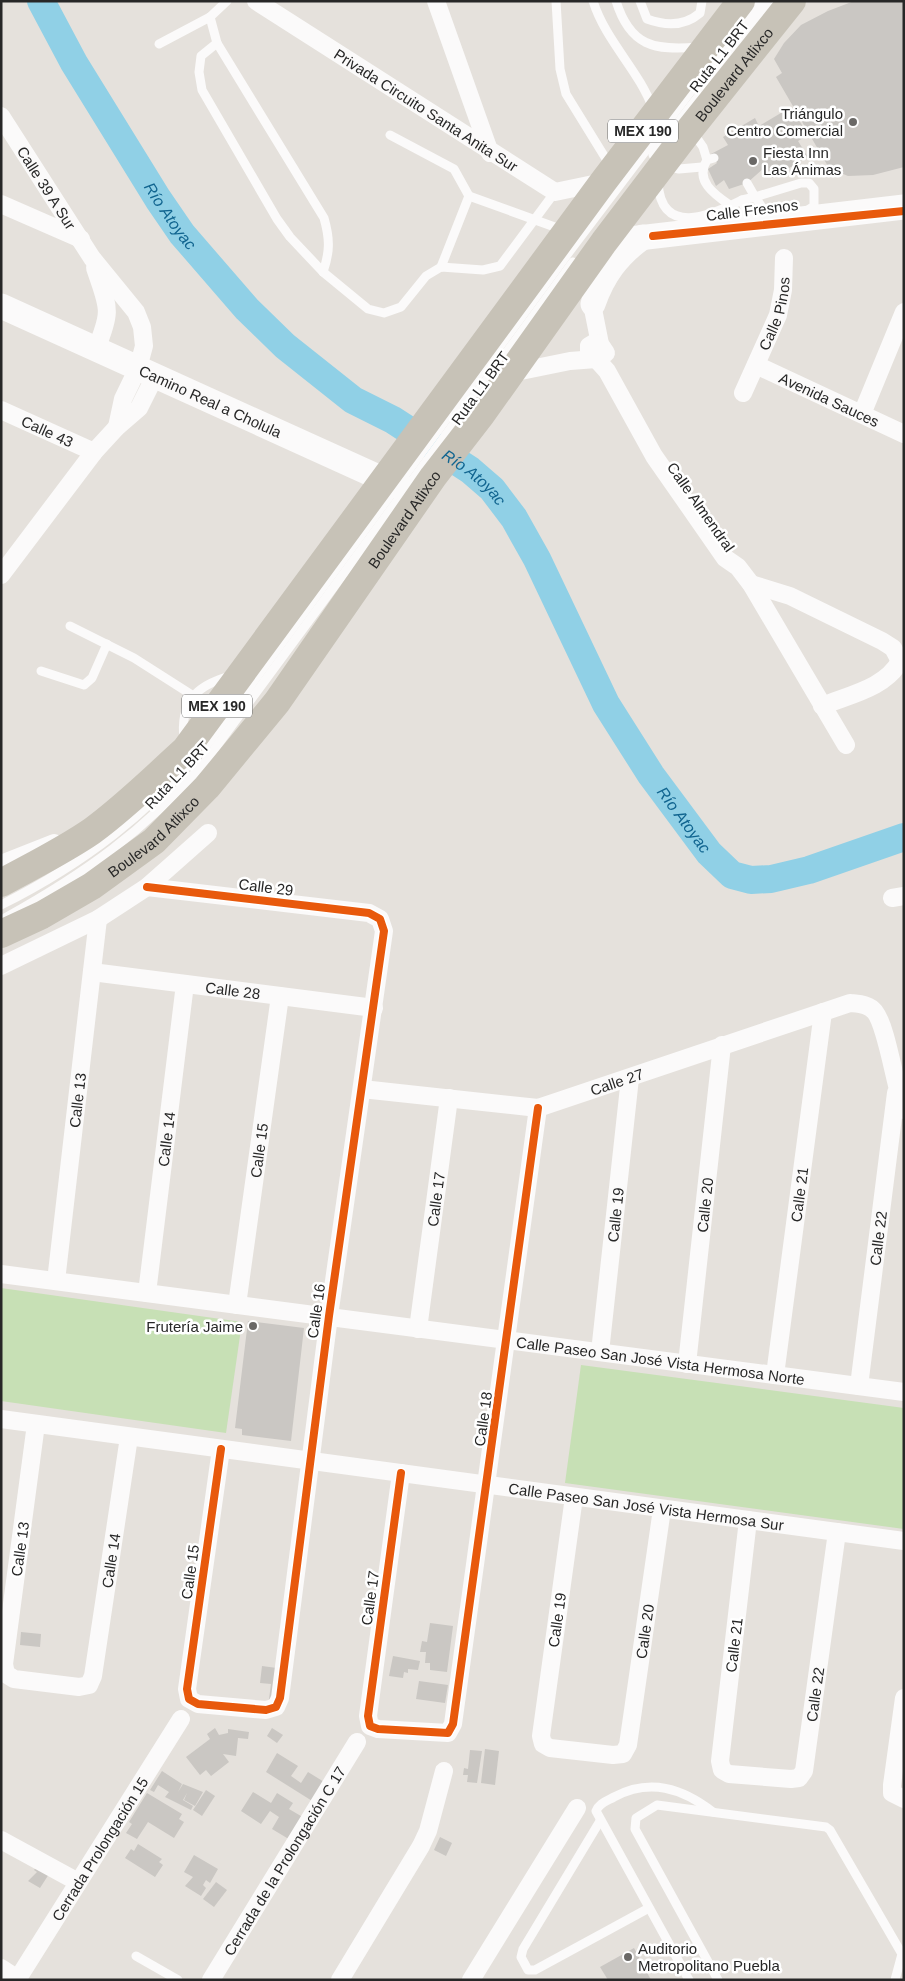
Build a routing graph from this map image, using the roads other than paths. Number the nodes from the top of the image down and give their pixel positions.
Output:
1 (227, 1) edge
2 (256, 1) edge
3 (436, 1) edge
4 (556, 1) edge
5 (593, 1) edge
6 (616, 1) edge
7 (640, 1) edge
8 (702, 1) edge
9 (741, 1) edge
10 (762, 1) edge
11 (772, 1) edge
12 (792, 1) edge
13 (210, 17) junction
14 (217, 43) junction
15 (159, 44) dead end
16 (708, 46) junction
17 (655, 115) junction
18 (1, 116) edge
19 (690, 129) junction
20 (390, 136) dead end
21 (490, 152) junction
22 (708, 162) junction
23 (660, 169) junction
24 (608, 176) junction
25 (747, 183) dead end
26 (555, 192) junction
27 (469, 196) junction
28 (755, 196) junction
29 (742, 200) junction
30 (1, 204) edge
31 (904, 207) edge
32 (732, 216) junction
33 (536, 219) junction
34 (784, 220) junction
35 (568, 232) junction
36 (643, 237) junction
37 (81, 240) junction
38 (604, 242) junction
39 (92, 258) junction
40 (784, 258) dead end
41 (441, 267) junction
42 (584, 271) junction
43 (323, 272) junction
44 (593, 304) junction
45 (1, 306) edge
46 (904, 312) edge
47 (96, 349) junction
48 (598, 351) junction
49 (756, 365) junction
50 (147, 372) junction
51 (511, 373) junction
52 (743, 393) dead end
53 (462, 406) junction
54 (1, 410) edge
55 (862, 414) junction
56 (904, 434) edge
57 (94, 452) junction
58 (410, 478) junction
59 (1, 575) edge
60 (751, 584) junction
61 (70, 626) dead end
62 (107, 644) junction
63 (902, 661) edge
64 (40, 672) dead end
65 (243, 673) junction
66 (192, 695) junction
67 (822, 706) junction
68 (846, 745) dead end
69 (185, 750) junction
70 (91, 832) junction
71 (208, 834) dead end
72 (1, 864) edge
73 (1, 882) edge
74 (147, 887) junction
75 (1, 904) edge
76 (98, 919) junction
77 (380, 919) joint
78 (1, 920) edge
79 (1, 934) edge
80 (1, 966) edge
81 (92, 972) junction
82 (185, 984) junction
83 (280, 996) junction
84 (374, 1008) junction
85 (823, 1012) junction
86 (722, 1045) junction
87 (630, 1078) junction
88 (362, 1089) junction
89 (897, 1090) junction
90 (449, 1098) junction
91 (538, 1108) junction
92 (904, 1110) edge
93 (1, 1274) edge
94 (56, 1281) junction
95 (147, 1293) junction
96 (237, 1305) junction
97 (329, 1316) junction
98 (418, 1329) junction
99 (507, 1340) junction
100 (600, 1352) junction
101 (687, 1364) junction
102 (775, 1376) junction
103 (859, 1386) junction
104 (904, 1392) edge
105 (1, 1420) edge
106 (36, 1424) junction
107 (129, 1437) junction
108 (221, 1449) junction
109 (310, 1461) junction
110 (401, 1473) junction
111 (487, 1485) junction
112 (574, 1497) junction
113 (662, 1509) junction
114 (748, 1520) junction
115 (837, 1532) junction
116 (904, 1541) edge
117 (89, 1685) joint
118 (904, 1698) edge
119 (276, 1707) joint
120 (182, 1719) dead end
121 (448, 1733) joint
122 (357, 1742) dead end
123 (623, 1754) joint
124 (722, 1770) joint
125 (444, 1771) dead end
126 (898, 1796) edge
127 (576, 1808) dead end
128 (714, 1812) junction
129 (600, 1821) junction
130 (1, 1840) edge
131 (78, 1882) junction
132 (649, 1908) junction
133 (136, 1956) dead end
134 (1, 1968) edge
135 (18, 1979) edge
136 (178, 1980) edge
137 (211, 1980) edge
138 (340, 1980) edge
139 (471, 1980) edge
140 (689, 1980) edge
141 (718, 1980) edge
142 (895, 1980) edge

1 - 13 lane
2 - 21 street, Privada Circuito Santa Anita Sur
3 - 21 street
4 - 24 lane
5 - 17 lane
6 - 16 lane
7 - 8 lane
9 - 16 main road, Boulevard Atlixco / MEX 190
10 - 53 lane, Ruta L1 BRT
11 - 53 lane, Ruta L1 BRT
12 - 19 main road, Boulevard Atlixco / MEX 190
13 - 14 lane
13 - 15 lane
14 - 43 lane
14 - 43 lane
16 - 17 main road, Boulevard Atlixco / MEX 190
17 - 24 main road, Boulevard Atlixco / MEX 190
18 - 37 street, Calle 39 A Sur
19 - 22 lane
19 - 23 main road, Boulevard Atlixco / MEX 190
20 - 27 lane
21 - 26 street, Privada Circuito Santa Anita Sur
22 - 23 lane
22 - 32 lane
23 - 32 lane
23 - 38 main road, Boulevard Atlixco / MEX 190
24 - 26 street
24 - 35 main road, Boulevard Atlixco / MEX 190
25 - 28 lane
26 - 33 lane
27 - 33 lane
27 - 41 lane
28 - 29 lane
28 - 34 lane
28 - 34 lane
29 - 32 lane
29 - 32 lane
30 - 37 street
31 - 34 main road, Calle Fresnos
32 - 34 main road, Calle Fresnos
32 - 36 main road, Calle Fresnos
33 - 35 lane
33 - 41 lane
35 - 53 main road, Boulevard Atlixco / MEX 190
36 - 38 main road, Calle Fresnos
36 - 44 main road
37 - 39 street, Calle 39 A Sur
38 - 42 main road, Boulevard Atlixco / MEX 190
39 - 47 street, Calle 39 A Sur
39 - 50 street, Calle 39 A Sur
40 - 49 street, Calle Pinos
41 - 43 lane
42 - 44 street, Calle Almendral
42 - 51 main road, Boulevard Atlixco / MEX 190
44 - 48 street, Calle Almendral
45 - 47 main road, Camino Real a Cholula
46 - 55 street
47 - 50 main road, Camino Real a Cholula
48 - 51 street
48 - 60 street, Calle Almendral
49 - 52 street, Calle Pinos
49 - 55 street, Avenida Sauces
50 - 57 street, Calle 39 A Sur
50 - 58 main road, Camino Real a Cholula
51 - 53 main road, Boulevard Atlixco / MEX 190
53 - 58 main road, Boulevard Atlixco / MEX 190
53 - 58 main road, Boulevard Atlixco / MEX 190
54 - 57 street, Calle 43
55 - 56 street, Avenida Sauces
57 - 59 street
58 - 65 main road, Boulevard Atlixco / MEX 190
58 - 75 lane, Ruta L1 BRT
58 - 78 lane, Ruta L1 BRT
58 - 79 main road, Boulevard Atlixco / MEX 190
60 - 63 street
60 - 67 street, Calle Almendral
61 - 62 lane
62 - 64 lane
62 - 66 lane
63 - 67 street
65 - 66 lane
65 - 69 main road, Boulevard Atlixco / MEX 190
66 - 69 lane
67 - 68 street, Calle Almendral
69 - 70 main road, Boulevard Atlixco / MEX 190
70 - 72 street
70 - 73 main road, Boulevard Atlixco / MEX 190
71 - 74 street
74 - 76 street
74 - 77 street, Calle 29
76 - 80 street
76 - 81 street, Calle 13
77 - 84 street, Calle 16
81 - 82 street, Calle 28
81 - 94 street, Calle 13
82 - 83 street, Calle 28
82 - 95 street, Calle 14
83 - 84 street, Calle 28
83 - 96 street, Calle 15
84 - 88 street, Calle 16
85 - 86 street, Calle 27
85 - 89 street, Calle 27
85 - 102 street, Calle 21
86 - 87 street, Calle 27
86 - 101 street, Calle 20
87 - 91 street, Calle 27
87 - 100 street, Calle 19
88 - 90 street, Calle 27
88 - 97 street, Calle 16
89 - 92 street
89 - 103 street, Calle 22
90 - 91 street, Calle 27
90 - 98 street, Calle 17
91 - 99 street, Calle 18
93 - 94 street, Calle Paseo San José Vista Hermosa Norte
94 - 95 street, Calle Paseo San José Vista Hermosa Norte
95 - 96 street, Calle Paseo San José Vista Hermosa Norte
96 - 97 street, Calle Paseo San José Vista Hermosa Norte
97 - 98 street, Calle Paseo San José Vista Hermosa Norte
97 - 109 street, Calle 16
98 - 99 street, Calle Paseo San José Vista Hermosa Norte
99 - 100 street, Calle Paseo San José Vista Hermosa Norte
99 - 111 street, Calle 18
100 - 101 street, Calle Paseo San José Vista Hermosa Norte
101 - 102 street, Calle Paseo San José Vista Hermosa Norte
102 - 103 street, Calle Paseo San José Vista Hermosa Norte
103 - 104 street, Calle Paseo San José Vista Hermosa Norte
105 - 106 street, Calle Paseo San José Vista Hermosa Sur
106 - 107 street, Calle Paseo San José Vista Hermosa Sur
106 - 117 street, Calle 13
107 - 108 street, Calle Paseo San José Vista Hermosa Sur
107 - 117 street, Calle 14
108 - 109 street, Calle Paseo San José Vista Hermosa Sur
108 - 119 street, Calle 15
109 - 110 street, Calle Paseo San José Vista Hermosa Sur
109 - 119 street, Calle 16
110 - 111 street, Calle Paseo San José Vista Hermosa Sur
110 - 121 street, Calle 17
111 - 112 street, Calle Paseo San José Vista Hermosa Sur
111 - 121 street, Calle 18
112 - 113 street, Calle Paseo San José Vista Hermosa Sur
112 - 123 street, Calle 19
113 - 114 street, Calle Paseo San José Vista Hermosa Sur
113 - 123 street, Calle 20
114 - 115 street, Calle Paseo San José Vista Hermosa Sur
114 - 124 street, Calle 21
115 - 116 street, Calle Paseo San José Vista Hermosa Sur
115 - 124 street, Calle 22
118 - 126 street
120 - 131 street, Cerrada Prolongación 15
122 - 137 street, Cerrada de la Prolongación C 17
125 - 138 street
127 - 139 street
128 - 129 lane
128 - 141 lane
128 - 142 lane
129 - 132 lane
129 - 132 lane
130 - 131 street
131 - 135 street, Cerrada Prolongación 15
132 - 140 lane
133 - 136 lane
134 - 135 street

